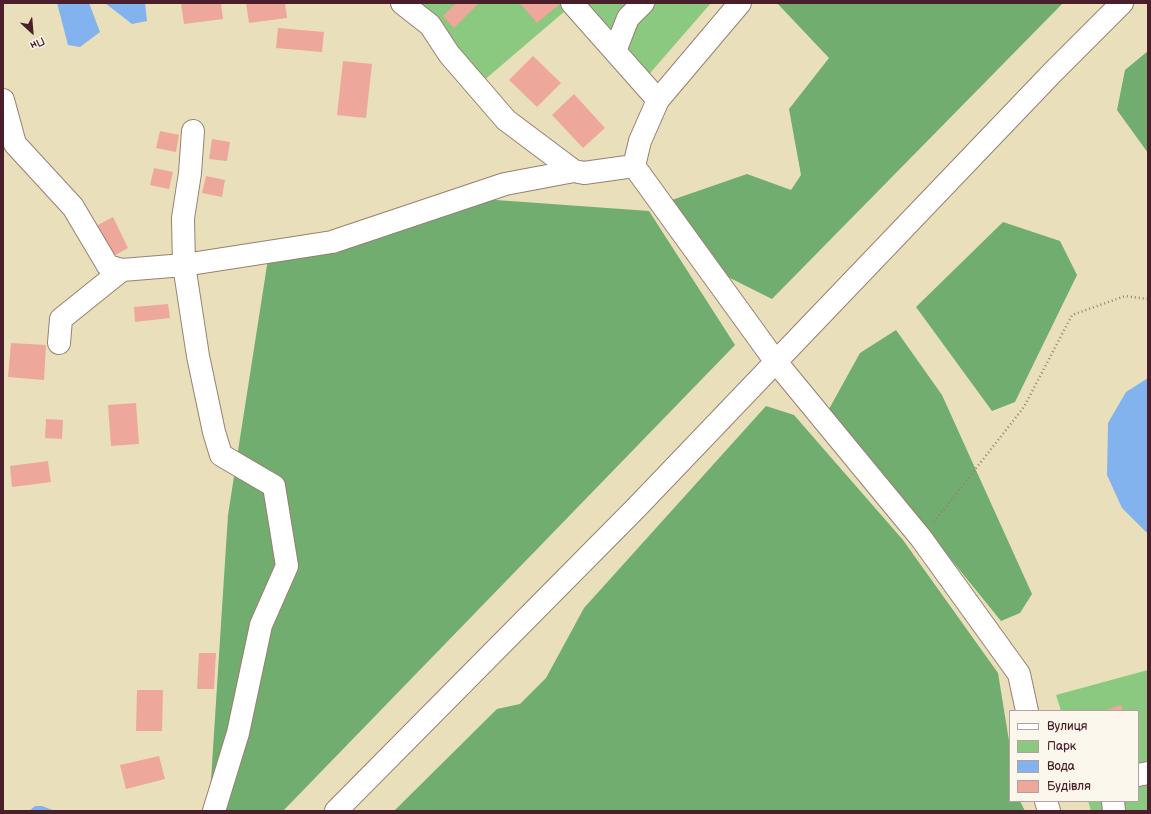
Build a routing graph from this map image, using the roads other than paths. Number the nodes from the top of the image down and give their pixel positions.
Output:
1 (402, 3) edge
2 (572, 3) edge
3 (643, 3) edge
4 (740, 3) edge
5 (1122, 3) edge
6 (615, 51) junction
7 (3, 100) edge
8 (658, 100) junction
9 (193, 131) dead end
10 (634, 166) junction
11 (574, 171) junction
12 (184, 265) junction
13 (122, 270) junction
14 (59, 343) dead end
15 (776, 362) junction
16 (1027, 710) edge
17 (214, 811) edge
18 (336, 811) edge

1 - 11 main road
2 - 6 main road
3 - 6 main road
4 - 8 main road
5 - 15 main road
6 - 8 main road
7 - 13 main road
8 - 10 main road
9 - 12 main road
10 - 11 main road
10 - 15 main road
11 - 12 main road
12 - 13 main road
12 - 17 main road
13 - 14 main road
15 - 16 main road
15 - 18 main road

